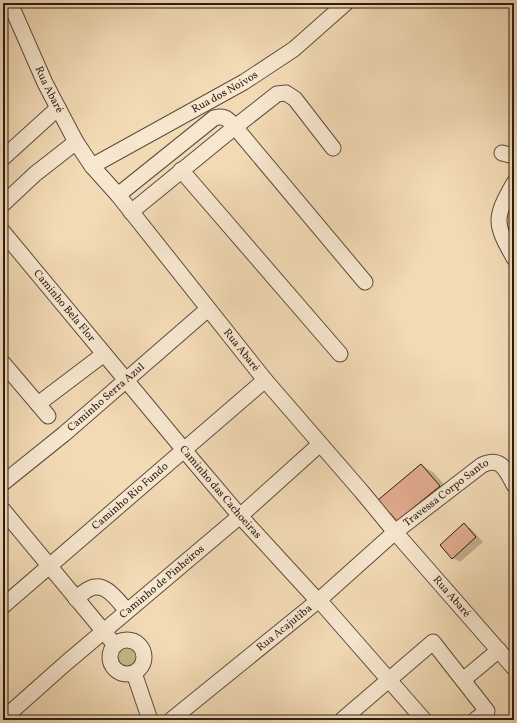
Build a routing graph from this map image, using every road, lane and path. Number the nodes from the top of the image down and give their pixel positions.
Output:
1 (10, 3) edge
2 (346, 3) edge
3 (58, 108) junction
4 (235, 127) junction
5 (76, 142) junction
6 (333, 148) dead end
7 (3, 158) edge
8 (92, 166) junction
9 (181, 170) junction
10 (514, 183) edge
11 (118, 196) junction
12 (3, 204) edge
13 (131, 212) junction
14 (3, 232) edge
15 (514, 258) edge
16 (365, 282) dead end
17 (208, 309) junction
18 (104, 354) junction
19 (340, 354) dead end
20 (3, 363) edge
21 (265, 380) junction
22 (126, 381) junction
23 (38, 404) junction
24 (48, 416) dead end
25 (320, 444) junction
26 (184, 450) junction
27 (3, 483) edge
28 (514, 485) edge
29 (3, 510) edge
30 (240, 516) junction
31 (394, 532) junction
32 (49, 565) junction
33 (76, 599) junction
34 (318, 600) junction
35 (3, 606) edge
36 (128, 611) junction
37 (103, 632) junction
38 (115, 645) junction
39 (499, 650) junction
40 (514, 668) edge
41 (134, 673) junction
42 (389, 680) junction
43 (463, 680) junction
44 (481, 716) edge
45 (3, 719) edge
46 (150, 720) edge
47 (171, 720) edge
48 (342, 720) edge
49 (424, 720) edge

1 - 3 street, Rua Abaré
2 - 8 street, Rua dos Noivos
3 - 5 street, Rua Abaré
3 - 7 street
4 - 6 street
4 - 9 street
4 - 11 street
4 - 16 street
5 - 8 street, Rua Abaré
5 - 12 street
8 - 11 street, Rua Abaré
9 - 13 street
9 - 19 street
10 - 15 street
11 - 13 street, Rua Abaré
13 - 17 street, Rua Abaré
14 - 18 street, Caminho Bela Flor
17 - 21 street, Rua Abaré
17 - 22 street, Caminho Serra Azul
18 - 22 street, Caminho Bela Flor
18 - 23 street
20 - 23 street
21 - 25 street, Rua Abaré
21 - 26 street, Caminho Rio Fundo
22 - 26 street, Caminho das Cachoeiras
22 - 27 street, Caminho Serra Azul
23 - 24 street
25 - 30 street, Caminho de Pinheiros
25 - 31 street, Rua Abaré
26 - 30 street, Caminho das Cachoeiras
26 - 32 street, Caminho Rio Fundo
28 - 31 street, Travessa Corpo Santo
29 - 32 street
30 - 34 street, Caminho das Cachoeiras
30 - 36 street, Caminho de Pinheiros
31 - 34 street, Rua Acajutiba
31 - 39 street, Rua Abaré
32 - 33 street
32 - 35 street, Caminho Rio Fundo
33 - 36 street
33 - 37 street
34 - 42 street, Caminho das Cachoeiras
34 - 47 street, Rua Acajutiba
36 - 37 street, Caminho de Pinheiros
37 - 38 street
37 - 45 street, Caminho de Pinheiros
38 - 41 street
38 - 41 street
39 - 40 street, Rua Abaré
39 - 43 street
41 - 46 street
42 - 43 street
42 - 48 street
42 - 49 street, Caminho das Cachoeiras
43 - 44 street

